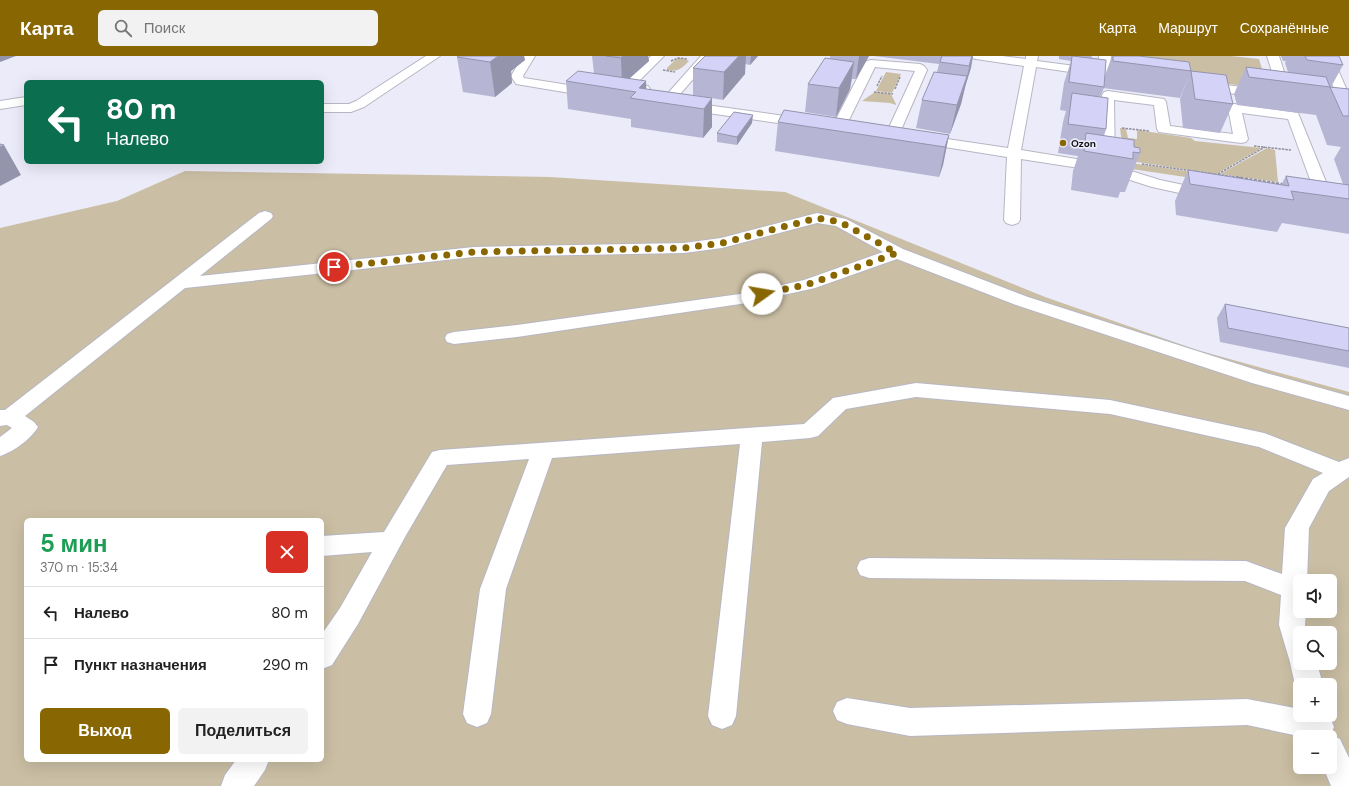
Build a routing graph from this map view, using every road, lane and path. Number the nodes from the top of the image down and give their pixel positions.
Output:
1 (434, 56) edge
2 (529, 56) edge
3 (658, 56) edge
4 (707, 56) edge
5 (976, 56) edge
6 (1105, 56) edge
7 (1273, 56) edge
8 (1326, 56) edge
9 (678, 57) edge
10 (1031, 60) edge
11 (669, 63) dead end
12 (646, 67) junction
13 (676, 72) junction
14 (1104, 73) junction
15 (691, 74) junction
16 (1120, 75) edge
17 (1191, 84) edge
18 (874, 92) dead end
19 (604, 94) edge
20 (893, 94) dead end
21 (619, 96) edge
22 (1286, 97) junction
23 (1301, 98) edge
24 (669, 99) junction
25 (24, 101) edge
26 (1331, 102) edge
27 (0, 104) edge
28 (1348, 107) edge
29 (324, 108) edge
30 (839, 127) junction
31 (855, 129) edge
32 (877, 132) edge
33 (892, 134) junction
34 (1265, 147) dead end
35 (1014, 153) junction
36 (1108, 163) junction
37 (1218, 175) junction
38 (1284, 184) edge
39 (1221, 196) edge
40 (1327, 204) edge
41 (265, 216) dead end
42 (1012, 220) dead end
43 (897, 253) junction
44 (180, 283) junction
45 (454, 338) dead end
46 (1349, 403) edge
47 (3, 418) edge
48 (752, 436) junction
49 (0, 448) edge
50 (543, 451) junction
51 (1345, 468) edge
52 (390, 541) junction
53 (324, 546) edge
54 (869, 568) dead end
55 (1295, 574) edge
56 (1293, 589) edge
57 (1293, 607) edge
58 (1293, 629) edge
59 (324, 653) edge
60 (847, 711) dead end
61 (477, 714) dead end
62 (722, 716) dead end
63 (1315, 730) edge
64 (253, 762) edge
65 (1337, 765) edge
66 (236, 786) edge
67 (1346, 786) edge

1 - 29 street
2 - 19 street
3 - 12 street
4 - 15 street
5 - 10 street
6 - 14 street
7 - 22 street
8 - 28 street
9 - 11 path
9 - 13 path
10 - 14 street
10 - 35 street
12 - 13 path
12 - 24 street
13 - 15 path
14 - 16 street
15 - 24 street
17 - 22 street
18 - 20 path
21 - 24 street
22 - 23 street
24 - 30 street
25 - 27 street
26 - 28 street
30 - 31 street
30 - 33 street
32 - 33 street
33 - 35 street
34 - 37 path
35 - 36 street
35 - 42 street
36 - 37 path
36 - 39 street
36 - 40 street
37 - 38 path
41 - 44 street
43 - 44 street
43 - 45 street
43 - 46 street
44 - 47 street
47 - 49 street
48 - 50 street
48 - 51 street
48 - 62 street
50 - 52 street
50 - 61 street
51 - 55 street
52 - 53 street
52 - 59 street
54 - 56 street
57 - 58 street
60 - 63 street
64 - 66 street
65 - 67 street

